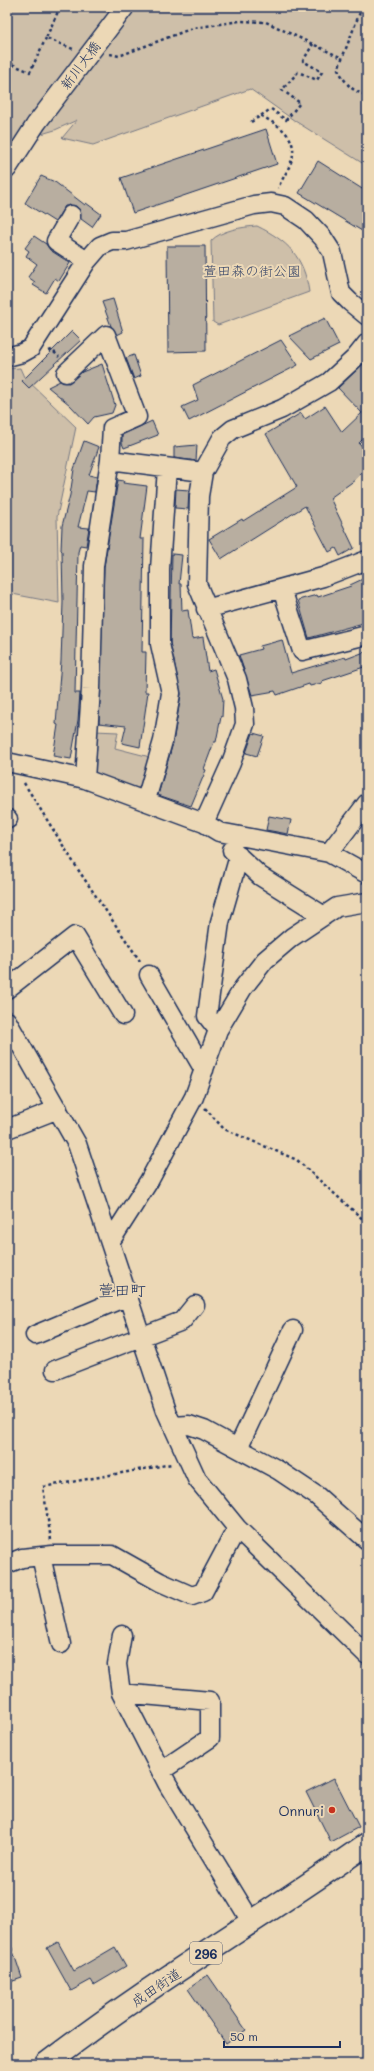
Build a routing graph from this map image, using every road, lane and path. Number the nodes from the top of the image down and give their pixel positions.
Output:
1 (60, 7) edge
2 (125, 7) edge
3 (362, 7) edge
4 (46, 38) junction
5 (313, 44) junction
6 (75, 49) dead end
7 (104, 54) dead end
8 (342, 58) junction
9 (7, 62) edge
10 (367, 95) edge
11 (260, 116) junction
12 (251, 122) dead end
13 (7, 169) edge
14 (271, 202) junction
15 (71, 215) dead end
16 (87, 261) junction
17 (367, 316) edge
18 (367, 343) edge
19 (7, 357) edge
20 (66, 373) dead end
21 (110, 460) junction
22 (167, 468) junction
23 (203, 472) junction
24 (367, 560) edge
25 (282, 589) junction
26 (206, 609) junction
27 (367, 635) edge
28 (9, 762) edge
29 (85, 779) junction
30 (146, 800) junction
31 (367, 803) edge
32 (212, 827) junction
33 (329, 854) junction
34 (239, 856) junction
35 (367, 874) edge
36 (367, 902) edge
37 (324, 916) junction
38 (149, 975) joint
39 (7, 989) edge
40 (123, 1015) dead end
41 (7, 1020) edge
42 (218, 1030) junction
43 (204, 1070) junction
44 (194, 1096) junction
45 (58, 1109) junction
46 (7, 1129) edge
47 (367, 1223) edge
48 (110, 1242) junction
49 (128, 1296) junction
50 (194, 1305) dead end
51 (293, 1330) dead end
52 (35, 1335) dead end
53 (141, 1335) junction
54 (55, 1370) dead end
55 (173, 1426) junction
56 (238, 1448) junction
57 (188, 1460) junction
58 (237, 1528) junction
59 (367, 1540) edge
60 (46, 1555) junction
61 (7, 1564) edge
62 (122, 1635) dead end
63 (60, 1644) dead end
64 (367, 1655) edge
65 (121, 1693) junction
66 (161, 1771) junction
67 (367, 1844) edge
68 (252, 1923) junction
69 (46, 2064) edge

1 - 4 path
2 - 13 street, 新川大橋, bridge
3 - 8 path
4 - 6 path
4 - 9 path
5 - 7 path
5 - 8 path
5 - 11 path
8 - 10 path
11 - 12 path
11 - 14 path
14 - 16 street
14 - 17 street
15 - 16 street
16 - 19 street
18 - 23 street
20 - 21 street
21 - 22 street
21 - 29 street
22 - 23 street
22 - 30 street
23 - 26 street
24 - 25 street
25 - 26 street
25 - 27 street
26 - 32 street
28 - 29 street
28 - 38 path
29 - 30 street
30 - 32 street
31 - 33 street
32 - 33 street
32 - 34 street
33 - 35 street
34 - 37 street
34 - 42 street
36 - 37 street
37 - 42 street
38 - 43 street
39 - 40 street
41 - 45 street
42 - 43 street
43 - 44 street
44 - 47 path
44 - 48 street
45 - 46 street
45 - 48 street
48 - 49 street
49 - 52 street
49 - 53 street
50 - 53 street
51 - 56 street
53 - 54 street
53 - 55 street
55 - 56 street
55 - 57 street
56 - 59 street
57 - 58 street
57 - 60 path
58 - 60 street
58 - 64 street
60 - 61 street
60 - 63 street
62 - 65 street
65 - 66 street
65 - 66 street
66 - 68 street
67 - 68 highway, 成田街道 / 296
68 - 69 highway, 成田街道 / 296

